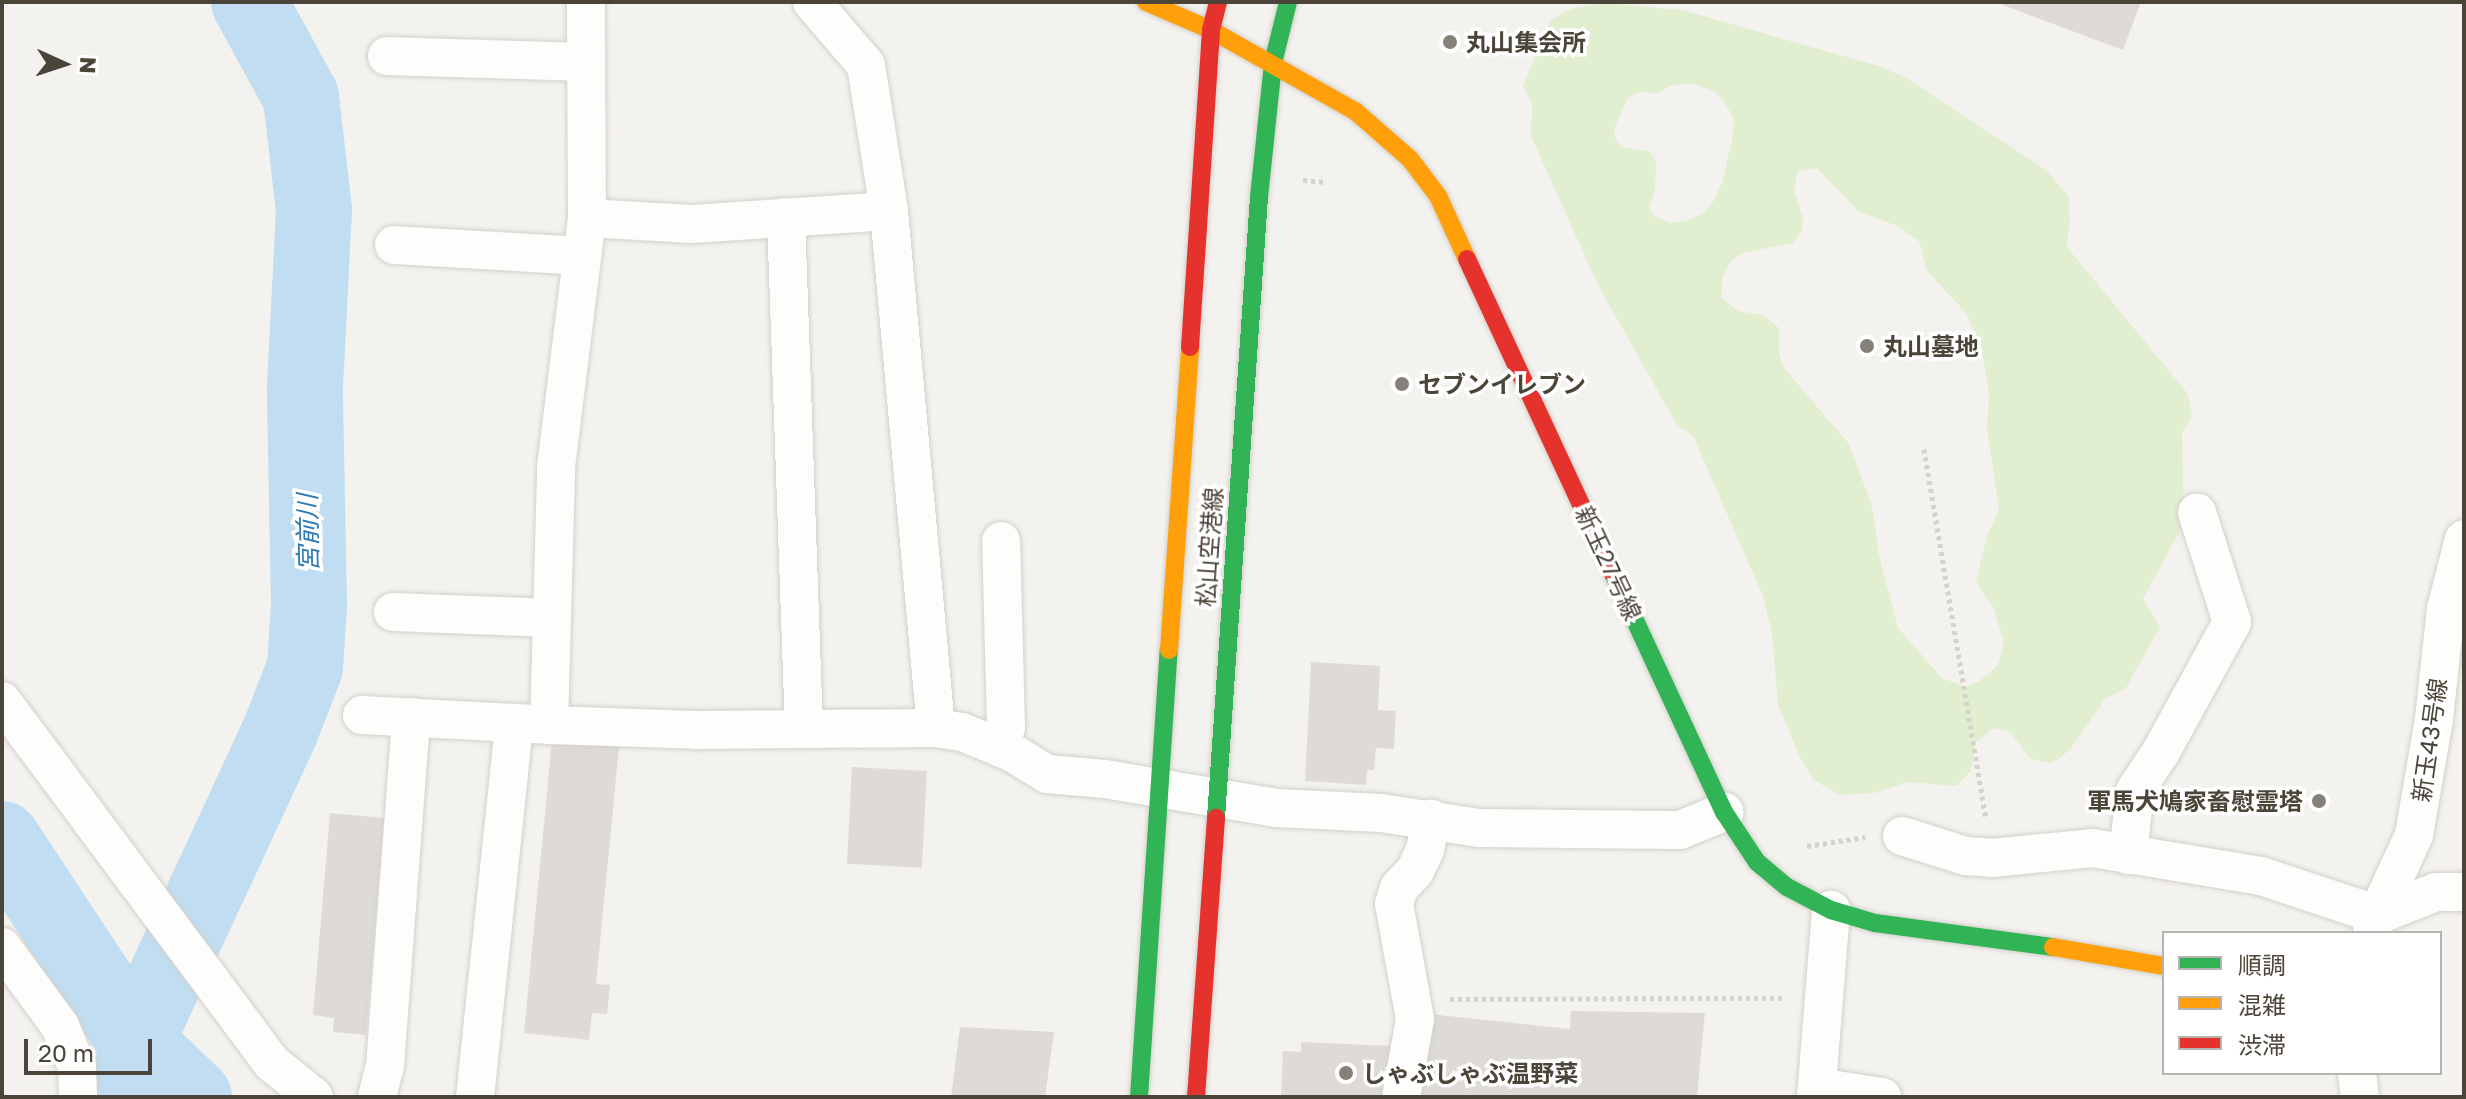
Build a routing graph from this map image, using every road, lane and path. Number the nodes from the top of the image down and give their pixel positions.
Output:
1 (586, 2) edge
2 (812, 2) edge
3 (1146, 2) edge
4 (1218, 2) edge
5 (1288, 2) edge
6 (1211, 30) junction
7 (387, 56) dead end
8 (585, 62) junction
9 (1273, 63) junction
10 (889, 211) junction
11 (786, 217) junction
12 (587, 218) junction
13 (394, 245) dead end
14 (582, 256) junction
15 (1924, 449) dead end
16 (2197, 512) dead end
17 (2464, 539) edge
18 (1001, 541) dead end
19 (393, 612) dead end
20 (552, 618) junction
21 (4, 708) edge
22 (362, 715) dead end
23 (411, 717) junction
24 (531, 724) junction
25 (936, 728) junction
26 (804, 729) junction
27 (1000, 748) junction
28 (1157, 788) junction
29 (1215, 797) junction
30 (1724, 812) junction
31 (1431, 819) junction
32 (1902, 836) joint
33 (2128, 855) junction
34 (1992, 858) junction
35 (1757, 862) junction
36 (2464, 892) edge
37 (1831, 910) junction
38 (2373, 924) edge
39 (2, 947) edge
40 (2162, 966) edge
41 (1825, 998) junction
42 (1414, 999) junction
43 (2357, 1075) edge
44 (1816, 1092) edge
45 (78, 1097) edge
46 (314, 1097) edge
47 (377, 1097) edge
48 (475, 1097) edge
49 (1139, 1097) edge
50 (1196, 1097) edge
51 (1401, 1097) edge
52 (1882, 1097) edge
53 (2360, 1097) edge

1 - 8 street
2 - 10 street
3 - 6 main road, 新玉27号線
4 - 6 main road, 松山空港線
5 - 9 main road, 松山空港線
6 - 9 main road, 新玉27号線
6 - 28 main road, 松山空港線
7 - 8 street
8 - 12 street
9 - 29 main road, 松山空港線
9 - 30 main road, 新玉27号線
10 - 11 street
10 - 25 street
11 - 12 street
11 - 26 street
12 - 14 street
13 - 14 street
14 - 20 street
15 - 34 path
16 - 33 street
17 - 38 street, 新玉43号線
18 - 27 street
19 - 20 street
20 - 24 street
21 - 46 street
22 - 23 street
23 - 24 street
23 - 47 street
24 - 26 street
24 - 48 street
25 - 26 street
25 - 27 street
27 - 28 street
28 - 29 street
28 - 49 main road, 松山空港線
29 - 31 street
29 - 50 main road, 松山空港線
30 - 31 street
30 - 35 main road, 新玉27号線
31 - 42 street
32 - 34 street
32 - 35 path
33 - 34 street
33 - 38 street
35 - 37 main road, 新玉27号線
36 - 38 street
37 - 40 main road, 新玉27号線
37 - 41 street
39 - 45 street
41 - 42 path
41 - 44 street
42 - 51 street
43 - 53 street
44 - 52 street

